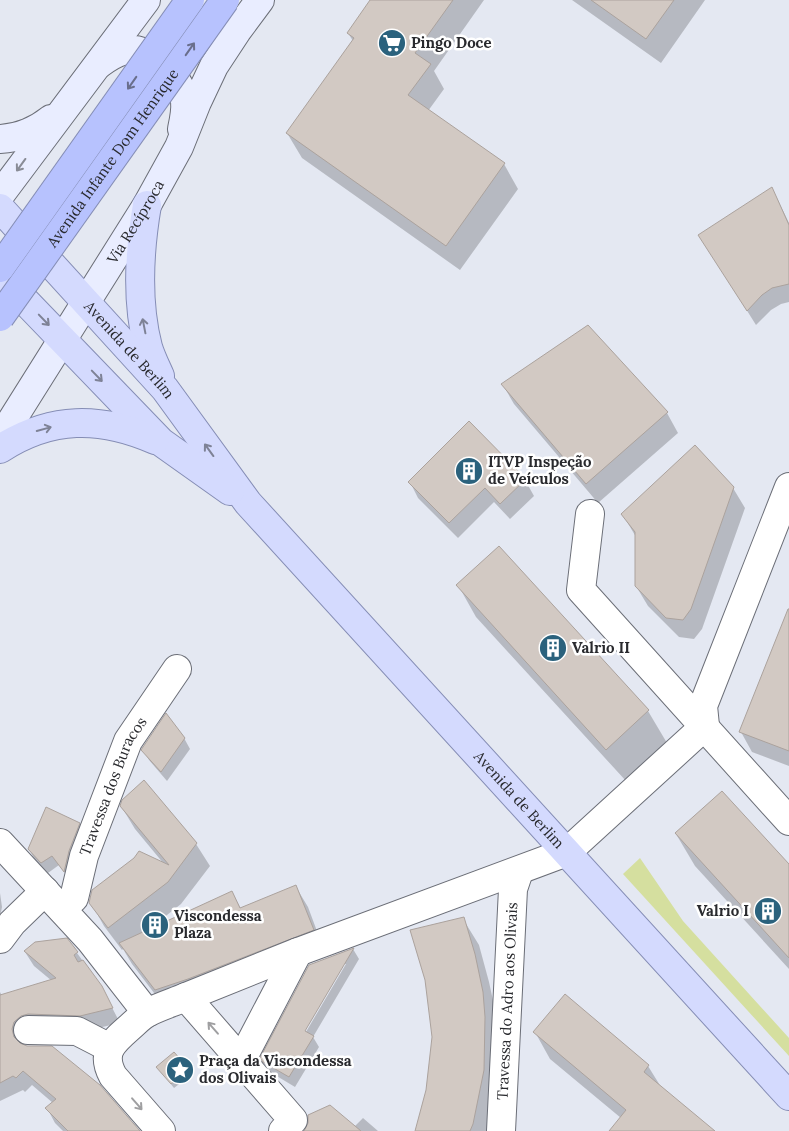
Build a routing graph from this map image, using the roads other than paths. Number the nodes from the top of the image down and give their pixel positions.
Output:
1 (146, 0) edge
2 (190, 0) edge
3 (225, 0) edge
4 (260, 0) edge
5 (95, 66) junction
6 (61, 112) junction
7 (0, 139) edge
8 (179, 147) junction
9 (0, 195) edge
10 (147, 205) junction
11 (0, 208) edge
12 (0, 268) edge
13 (0, 275) edge
14 (87, 303) junction
15 (0, 317) edge
16 (63, 340) junction
17 (165, 389) junction
18 (0, 439) edge
19 (161, 442) junction
20 (0, 450) edge
21 (789, 488) edge
22 (248, 503) junction
23 (590, 514) dead end
24 (177, 670) dead end
25 (705, 726) junction
26 (789, 821) edge
27 (0, 843) edge
28 (567, 852) junction
29 (519, 871) junction
30 (54, 900) junction
31 (0, 939) edge
32 (298, 952) junction
33 (186, 997) junction
34 (147, 1013) junction
35 (28, 1030) dead end
36 (110, 1048) junction
37 (241, 1061) junction
38 (789, 1096) edge
39 (162, 1131) edge
40 (283, 1131) edge
41 (501, 1131) edge

1 - 5 main road
2 -> 12 highway, Avenida Infante Dom Henrique, bridge
15 -> 3 highway, Avenida Infante Dom Henrique, bridge
4 - 8 main road, Via Recíproca
5 - 6 main road
5 - 8 main road
6 - 7 main road
6 -> 9 main road
8 - 10 main road, Via Recíproca
10 - 14 main road, Via Recíproca
17 -> 10 main road
11 - 14 main road, Avenida de Berlim
13 -> 16 main road, Avenida de Berlim
14 - 16 main road, Via Recíproca
14 - 17 main road, Avenida de Berlim
16 - 18 main road, Via Recíproca
16 -> 19 main road, Avenida de Berlim
22 -> 17 main road, Avenida de Berlim
20 -> 19 main road
19 - 22 main road, Avenida de Berlim
21 - 25 street
22 - 28 main road, Avenida de Berlim
23 - 25 street
24 - 30 street, Travessa dos Buracos
25 - 26 street
25 - 28 street
27 - 30 street
28 - 29 street
28 - 38 main road, Avenida de Berlim
29 - 32 street
29 - 41 street, Travessa do Adro aos Olivais
30 - 31 street, Travessa dos Buracos
30 - 34 street
32 - 33 street
32 - 37 street
33 - 34 street
37 -> 33 street
34 - 36 street
35 - 36 street
36 -> 39 street
37 - 40 street

